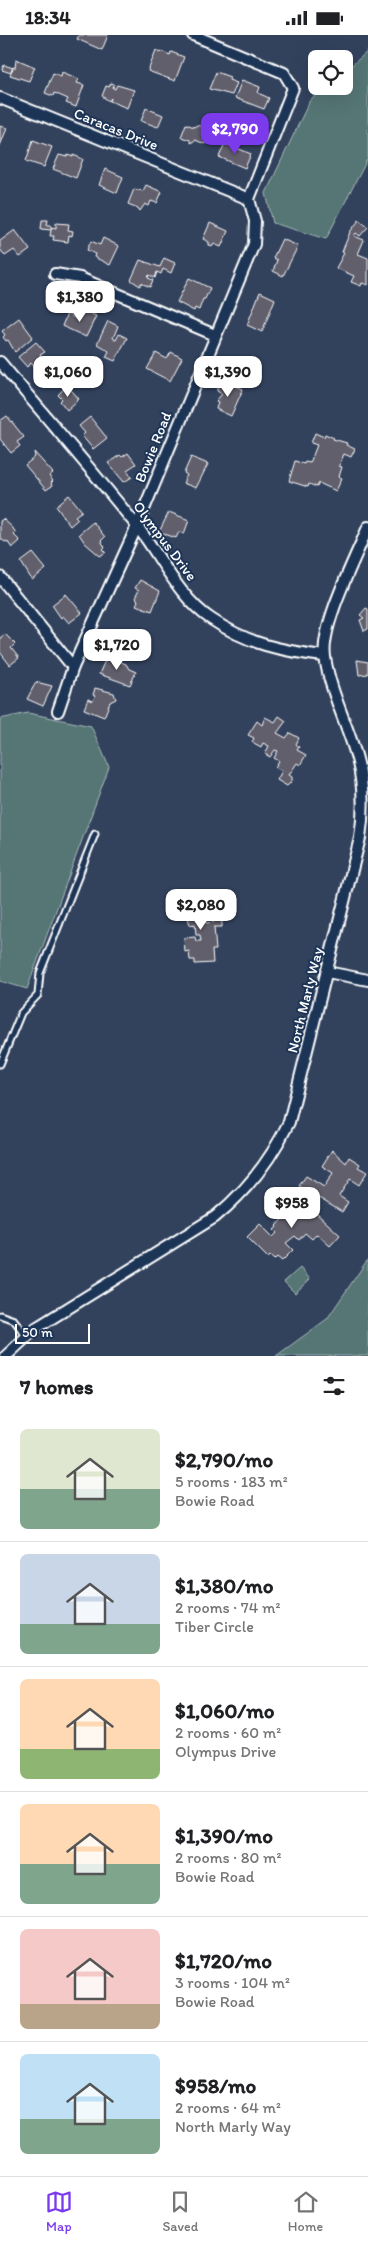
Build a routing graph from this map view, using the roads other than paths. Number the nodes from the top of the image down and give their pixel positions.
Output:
1 (193, 35) edge
2 (0, 98) edge
3 (250, 199) junction
4 (56, 274) dead end
5 (214, 335) junction
6 (0, 362) edge
7 (137, 526) junction
8 (368, 527) edge
9 (0, 577) edge
10 (324, 656) junction
11 (73, 667) junction
12 (58, 711) dead end
13 (95, 834) dead end
14 (327, 972) junction
15 (368, 980) edge
16 (0, 1064) edge
17 (0, 1315) edge
18 (26, 1336) junction
19 (6, 1356) edge

1 - 3 street
2 - 3 street, Caracas Drive
3 - 5 street, Bowie Road
4 - 5 street
5 - 7 street, Bowie Road
6 - 7 street, Olympus Drive
7 - 10 street, Olympus Drive
7 - 11 street, Bowie Road
8 - 10 street, North Marly Way
9 - 11 street
10 - 14 street, North Marly Way
11 - 12 street, Bowie Road
13 - 16 lane
14 - 15 street
14 - 18 street, North Marly Way
17 - 18 lane
18 - 19 street, North Marly Way

